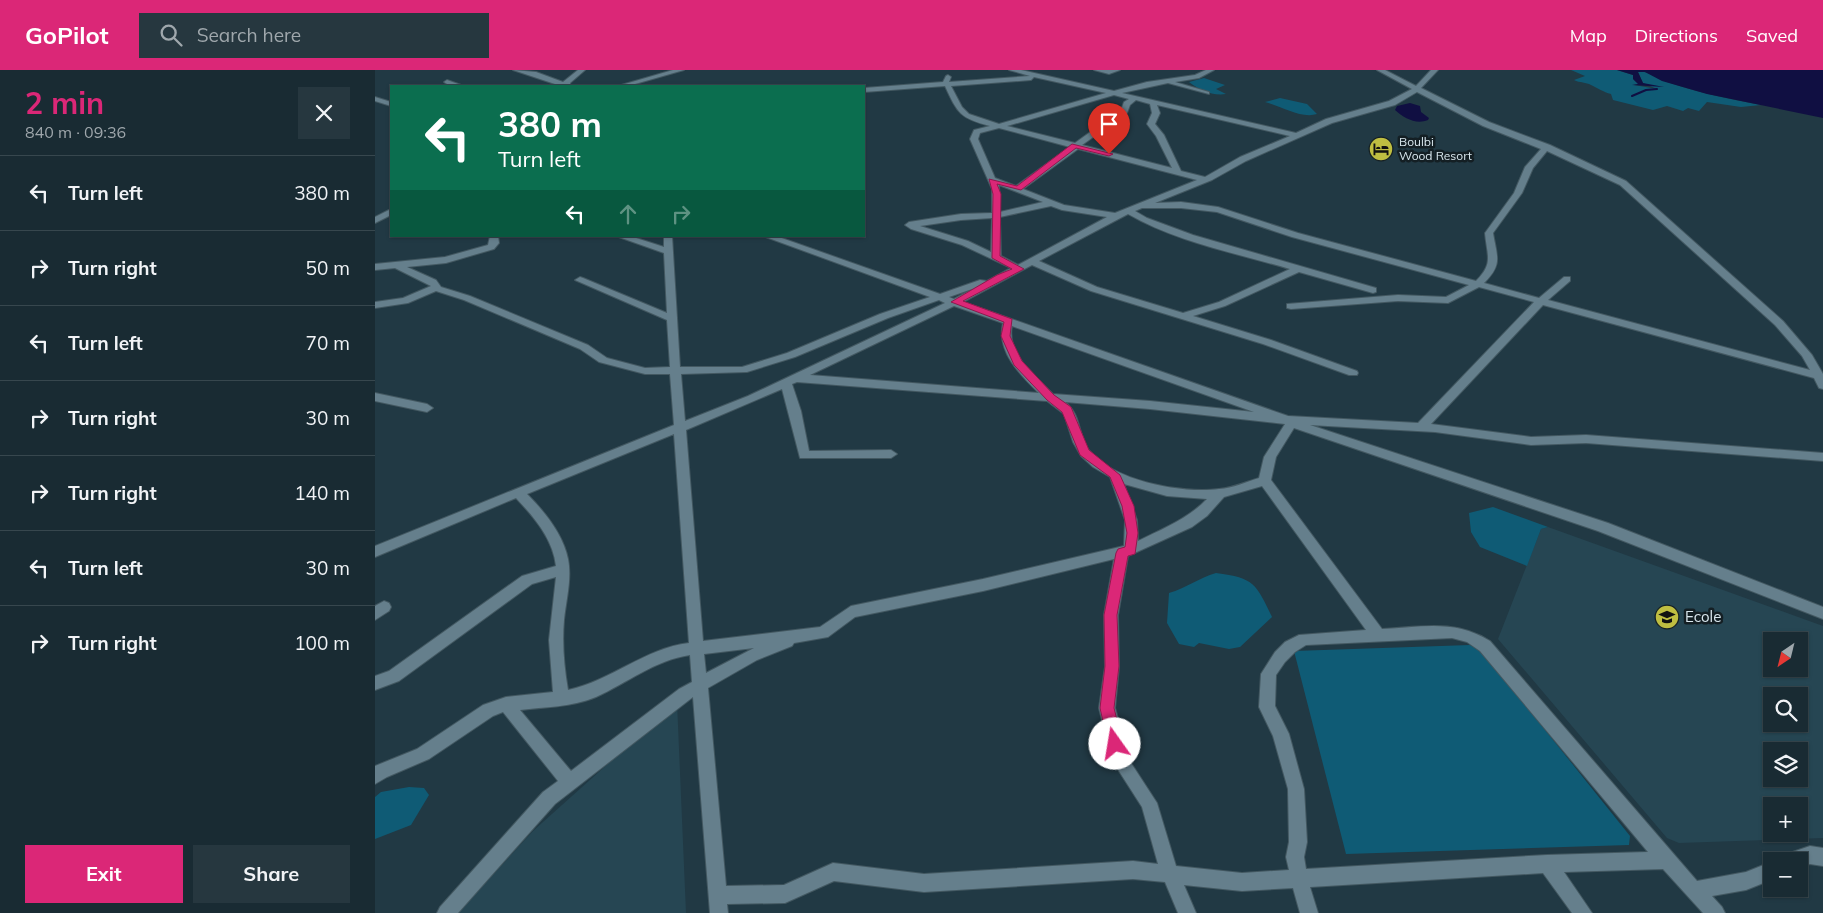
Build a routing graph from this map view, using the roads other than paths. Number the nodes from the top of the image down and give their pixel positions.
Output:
1 (516, 70) edge
2 (582, 70) edge
3 (681, 70) edge
4 (1012, 70) edge
5 (1097, 70) edge
6 (1117, 70) edge
7 (1211, 70) edge
8 (1380, 70) edge
9 (1435, 70) edge
10 (1043, 77) junction
11 (947, 81) junction
12 (1163, 81) junction
13 (447, 82) dead end
14 (456, 85) edge
15 (564, 85) edge
16 (567, 85) edge
17 (625, 85) edge
18 (1417, 89) junction
19 (865, 90) edge
20 (1117, 93) junction
21 (1207, 93) dead end
22 (1135, 98) junction
23 (375, 99) edge
24 (1153, 102) junction
25 (390, 104) edge
26 (997, 126) junction
27 (1297, 135) junction
28 (1075, 146) junction
29 (1547, 147) junction
30 (1178, 173) junction
31 (992, 180) junction
32 (1205, 180) junction
33 (1018, 189) junction
34 (1052, 203) junction
35 (1133, 209) junction
36 (390, 212) edge
37 (997, 215) junction
38 (1116, 216) junction
39 (375, 220) edge
40 (494, 237) edge
41 (623, 237) edge
42 (668, 237) edge
43 (770, 237) edge
44 (668, 251) junction
45 (996, 258) junction
46 (1031, 261) junction
47 (395, 264) junction
48 (375, 267) edge
49 (1299, 268) junction
50 (1020, 269) junction
51 (1000, 277) junction
52 (1567, 279) dead end
53 (580, 280) dead end
54 (1478, 284) junction
55 (438, 289) junction
56 (1373, 290) dead end
57 (940, 296) junction
58 (1541, 301) junction
59 (956, 302) junction
60 (375, 305) edge
61 (1291, 306) dead end
62 (1183, 316) junction
63 (671, 318) junction
64 (1008, 321) junction
65 (675, 372) junction
66 (1353, 373) dead end
67 (1821, 380) edge
68 (791, 381) junction
69 (375, 397) edge
70 (1050, 398) junction
71 (427, 408) dead end
72 (1289, 422) junction
73 (680, 427) junction
74 (1420, 428) junction
75 (891, 454) dead end
76 (1823, 457) edge
77 (1115, 475) junction
78 (1265, 481) junction
79 (518, 492) junction
80 (1220, 494) junction
81 (375, 552) edge
82 (1127, 552) junction
83 (563, 569) junction
84 (1823, 613) edge
85 (804, 635) junction
86 (1378, 635) junction
87 (696, 648) junction
88 (375, 683) edge
89 (699, 686) junction
90 (562, 698) junction
91 (506, 704) junction
92 (377, 772) edge
93 (570, 782) junction
94 (1808, 855) edge
95 (1823, 857) edge
96 (1667, 860) junction
97 (1547, 864) junction
98 (1170, 874) junction
99 (1763, 874) edge
100 (1299, 879) junction
101 (1693, 891) junction
102 (717, 895) junction
103 (447, 913) edge
104 (719, 913) edge
105 (1187, 913) edge
106 (1309, 913) edge
107 (1583, 913) edge
108 (1715, 913) edge

1 - 15 street
2 - 16 street
3 - 17 street
4 - 10 street
5 - 6 street
7 - 12 street
8 - 18 street
9 - 18 street
10 - 11 street
10 - 20 street
11 - 19 street
11 - 26 street
12 - 20 street
12 - 21 street
13 - 14 street
18 - 27 street
18 - 29 street
20 - 22 street
20 - 26 street
22 - 24 street
22 - 28 street
23 - 25 street
24 - 27 street
24 - 30 street
26 - 28 street
26 - 31 street
27 - 32 street
28 - 30 street
28 - 33 street
29 - 54 street
29 - 67 street
30 - 32 street
31 - 33 street
31 - 37 street
32 - 35 street
33 - 34 street
34 - 37 street
34 - 38 street
35 - 38 street
35 - 49 street
35 - 54 street
36 - 39 street
37 - 45 street
37 - 45 street
38 - 46 street
40 - 47 street
41 - 44 street
42 - 44 street
43 - 57 street
44 - 63 street
45 - 50 street
46 - 50 street
46 - 62 street
47 - 48 street
47 - 55 street
49 - 56 street
49 - 62 street
50 - 51 street
51 - 57 street
51 - 59 street
52 - 58 street
53 - 63 street
54 - 58 street
54 - 61 street
55 - 60 street
55 - 65 street
57 - 59 street
57 - 65 street
58 - 67 street
58 - 74 street
59 - 64 street
59 - 68 street
62 - 66 street
63 - 65 street
64 - 70 street
64 - 72 street
65 - 73 street
68 - 70 street
68 - 73 street
68 - 75 street
69 - 71 street
70 - 72 street
70 - 77 street
72 - 74 street
72 - 78 street
72 - 84 street
73 - 79 street
73 - 87 street
74 - 76 street
77 - 80 street
77 - 82 street
78 - 80 street
78 - 86 street
79 - 81 street
79 - 83 street
80 - 82 street
82 - 85 street
82 - 98 street
83 - 88 street
83 - 90 street
85 - 87 street
85 - 89 street
86 - 96 street
86 - 100 street
87 - 89 street
87 - 90 street
89 - 93 street
89 - 102 street
90 - 91 street
91 - 92 street
91 - 93 street
93 - 103 street
94 - 95 street
96 - 97 street
96 - 101 street
97 - 100 street
97 - 107 street
98 - 100 street
98 - 102 street
98 - 105 street
99 - 101 street
100 - 106 street
101 - 108 street
102 - 104 street

